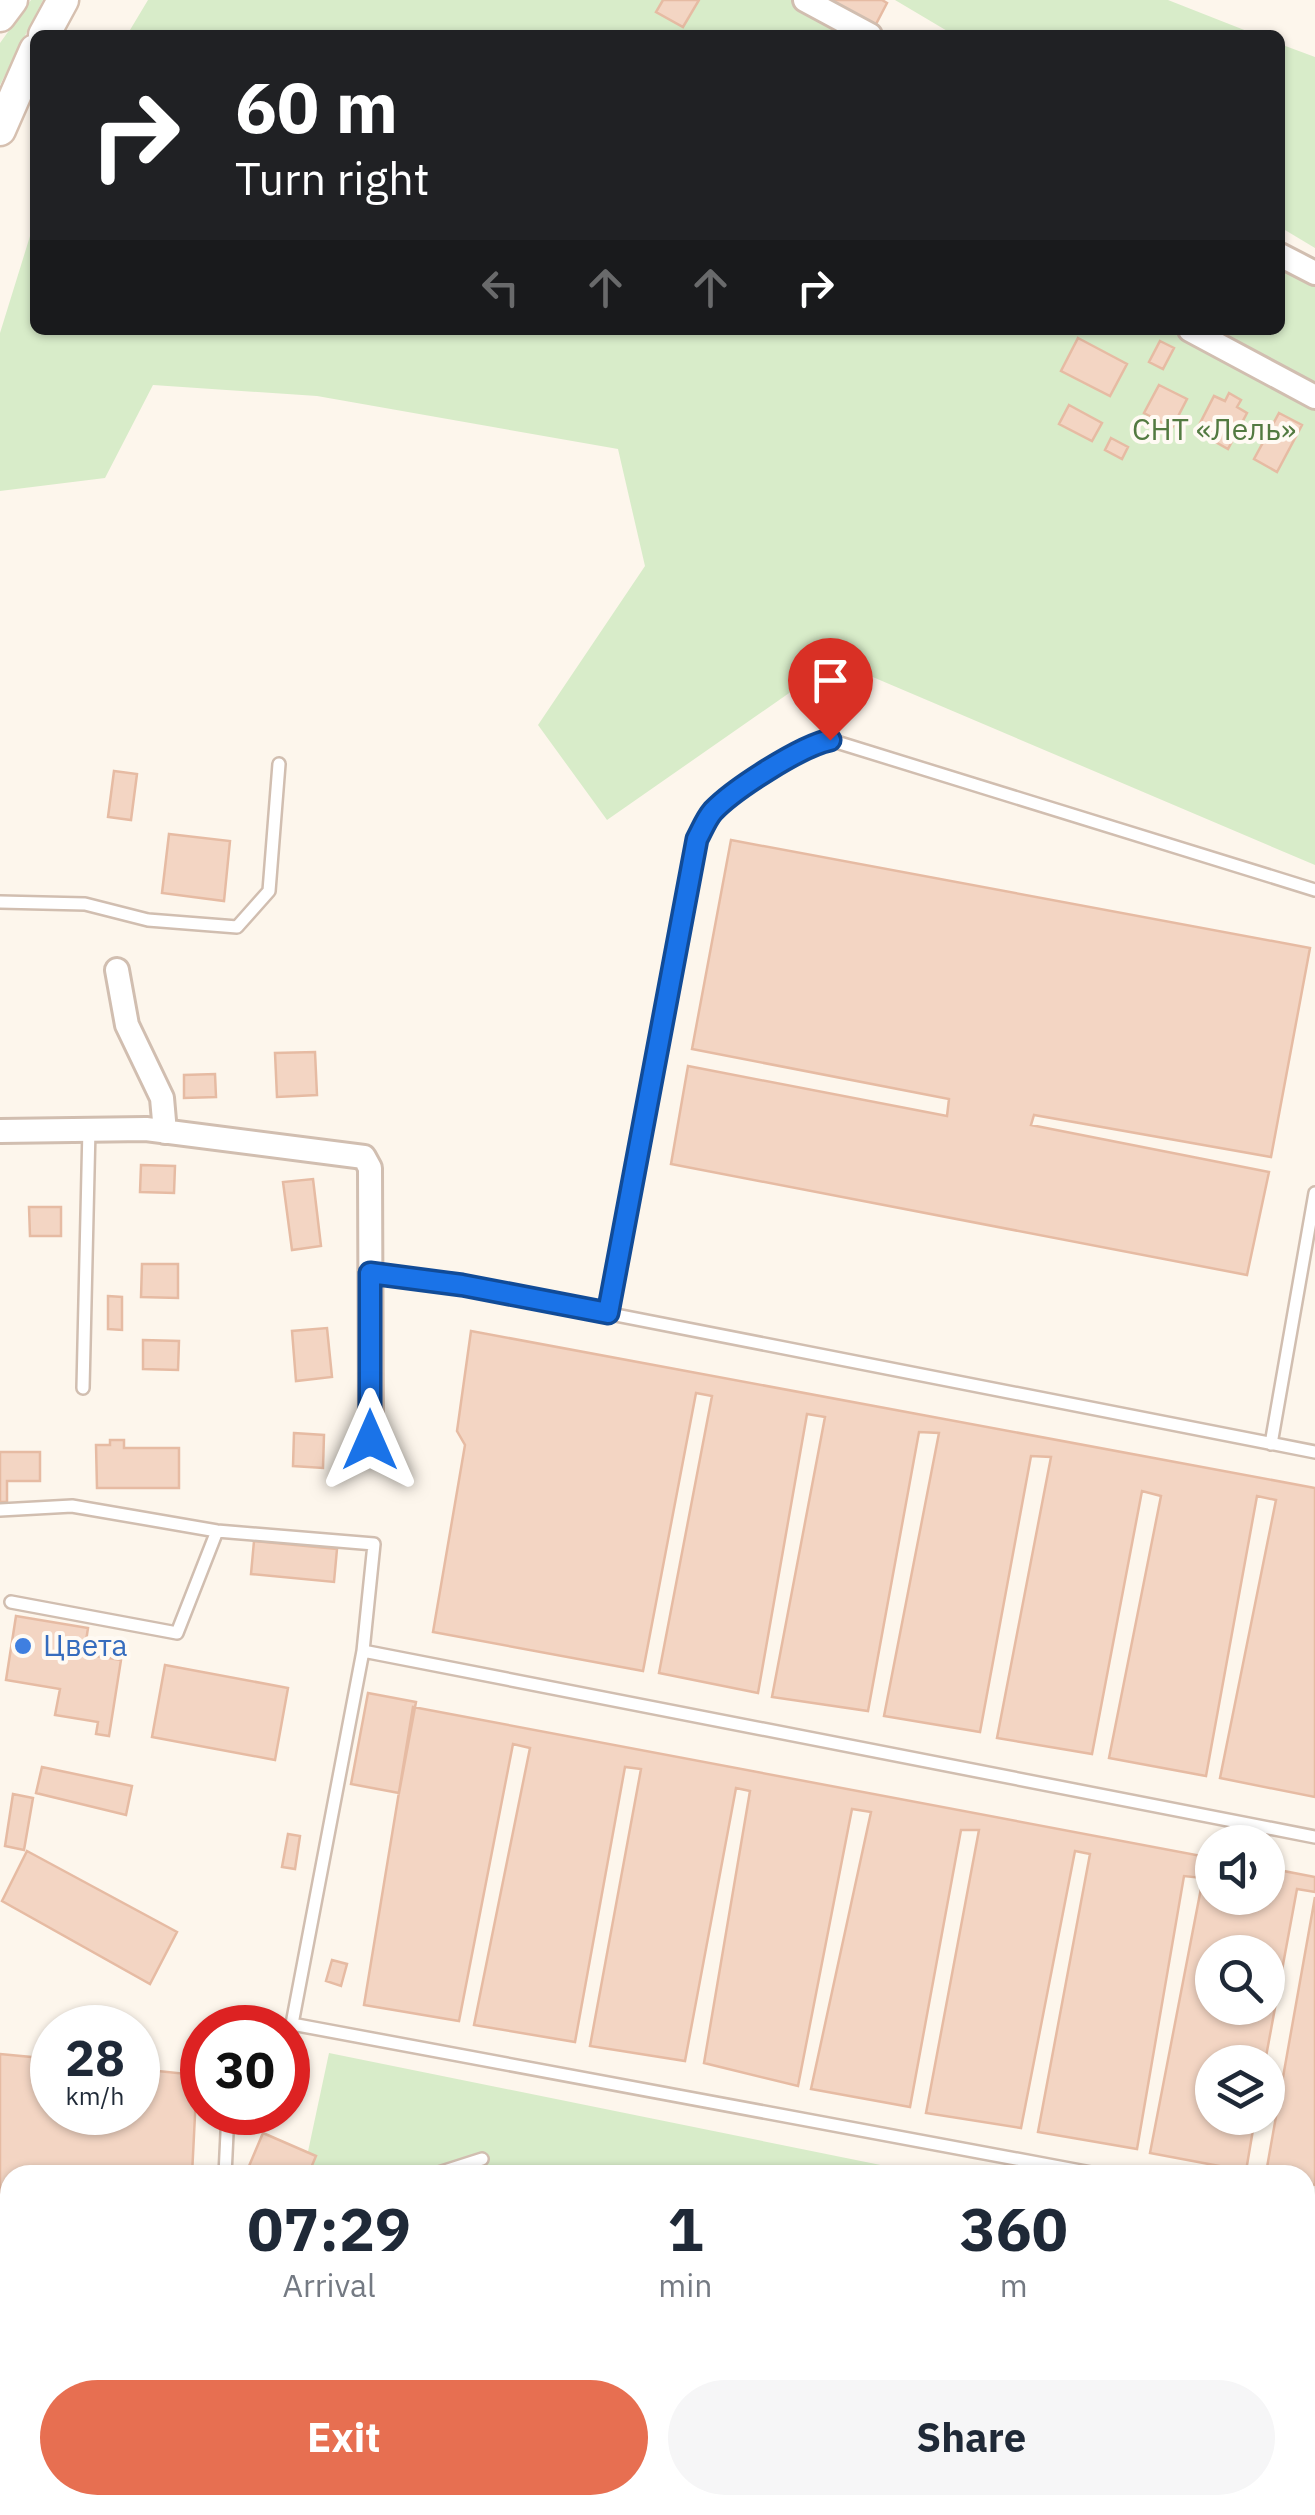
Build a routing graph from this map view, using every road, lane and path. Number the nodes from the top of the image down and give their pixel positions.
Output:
1 (12, 0) edge
2 (63, 0) edge
3 (805, 0) edge
4 (0, 16) edge
5 (47, 30) edge
6 (861, 30) edge
7 (30, 61) edge
8 (0, 130) edge
9 (1285, 258) edge
10 (1315, 274) edge
11 (1199, 335) edge
12 (1315, 396) edge
13 (279, 764) dead end
14 (1315, 890) edge
15 (0, 902) edge
16 (117, 970) dead end
17 (89, 1128) junction
18 (0, 1131) edge
19 (165, 1132) junction
20 (1315, 1193) edge
21 (370, 1273) junction
22 (608, 1313) junction
23 (83, 1388) dead end
24 (370, 1440) dead end
25 (1270, 1444) junction
26 (1315, 1452) edge
27 (0, 1510) edge
28 (218, 1532) junction
29 (12, 1602) dead end
30 (363, 1652) junction
31 (1315, 1836) edge
32 (227, 2135) edge
33 (482, 2159) dead end
34 (225, 2165) edge
35 (463, 2165) edge
36 (1048, 2165) edge

1 - 4 main road
2 - 5 main road
3 - 6 street
7 - 8 main road
9 - 10 street
11 - 12 street
13 - 15 lane
14 - 22 lane
16 - 19 street
17 - 18 street
17 - 19 street
17 - 23 lane
19 - 21 street
20 - 25 lane
21 - 22 lane
21 - 24 street
22 - 25 lane
25 - 26 lane
27 - 28 lane
28 - 29 lane
28 - 30 lane
30 - 31 lane
30 - 36 lane
32 - 34 lane
33 - 35 lane

